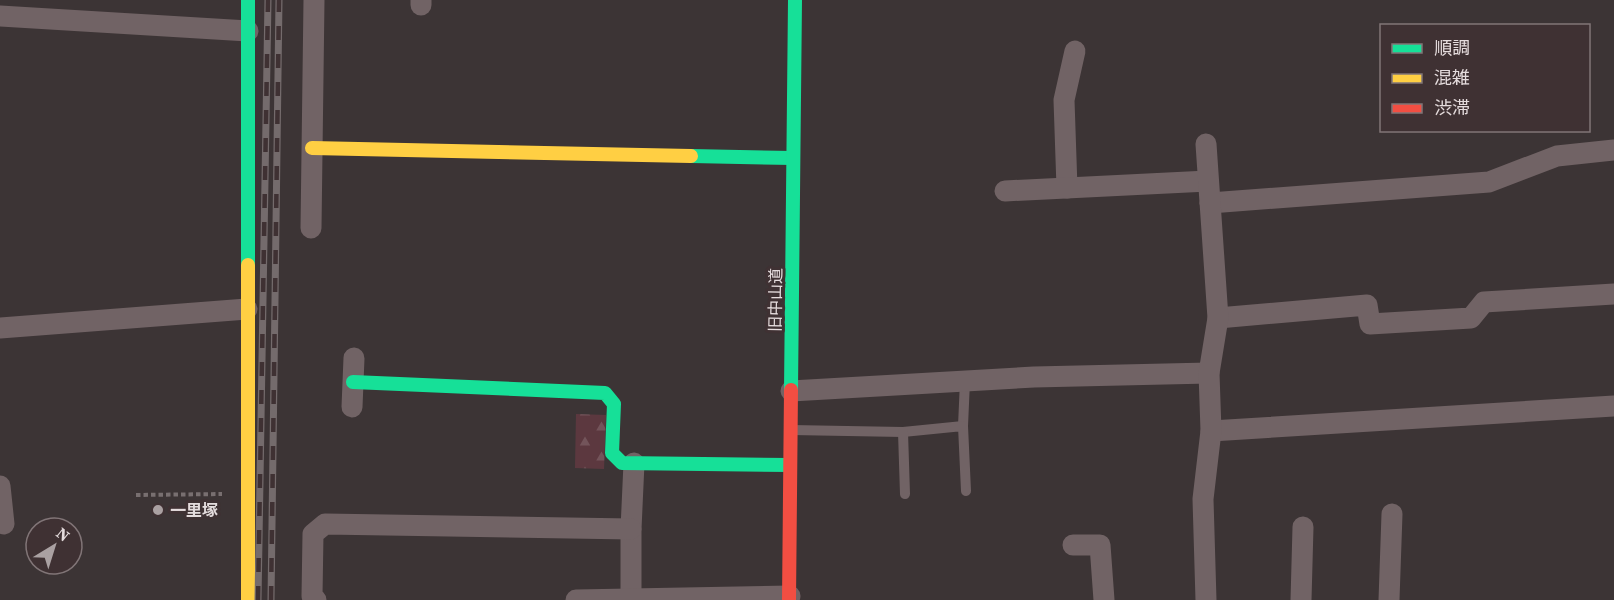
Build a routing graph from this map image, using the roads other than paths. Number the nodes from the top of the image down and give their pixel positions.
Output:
1 (248, 0) edge
2 (314, 0) edge
3 (795, 0) edge
4 (0, 16) edge
5 (248, 31) junction
6 (1075, 51) dead end
7 (1206, 144) dead end
8 (312, 148) junction
9 (1614, 150) edge
10 (793, 158) junction
11 (1208, 181) junction
12 (1067, 188) junction
13 (1005, 191) dead end
14 (1210, 203) junction
15 (311, 228) dead end
16 (1614, 294) edge
17 (247, 309) junction
18 (1218, 318) junction
19 (0, 328) edge
20 (354, 358) dead end
21 (1209, 374) junction
22 (965, 381) junction
23 (353, 382) junction
24 (791, 391) junction
25 (1614, 406) edge
26 (352, 407) dead end
27 (963, 426) junction
28 (791, 429) junction
29 (903, 432) junction
30 (1211, 432) junction
31 (634, 463) junction
32 (790, 465) junction
33 (0, 486) edge
34 (966, 491) dead end
35 (905, 494) dead end
36 (1392, 514) dead end
37 (4, 524) dead end
38 (1303, 527) dead end
39 (631, 529) junction
40 (1073, 545) dead end
41 (790, 598) edge
42 (631, 599) edge
43 (248, 600) edge
44 (316, 600) edge
45 (576, 600) edge
46 (1104, 600) edge
47 (1206, 600) edge
48 (1301, 600) edge
49 (1389, 600) edge

1 - 5 street
2 - 8 street
3 - 10 street, 旧中山道
4 - 5 street
5 - 17 street
6 - 12 street
7 - 11 street
8 - 10 street
8 - 15 street
9 - 14 street
10 - 24 street, 旧中山道
11 - 12 street
11 - 14 street
12 - 13 street
14 - 18 street
16 - 18 street
17 - 19 street
17 - 43 street
18 - 21 street
20 - 23 street
21 - 22 street
21 - 30 street
22 - 24 street
22 - 27 lane
23 - 26 street
23 - 31 street
24 - 28 street, 旧中山道
25 - 30 street
27 - 29 lane
27 - 34 lane
28 - 29 lane
28 - 32 street, 旧中山道
29 - 35 lane
30 - 47 street
31 - 32 street
31 - 39 street
32 - 41 street, 旧中山道
33 - 37 street
36 - 49 street
38 - 48 street
39 - 42 street
39 - 44 street
40 - 46 street
41 - 42 street
42 - 45 street

